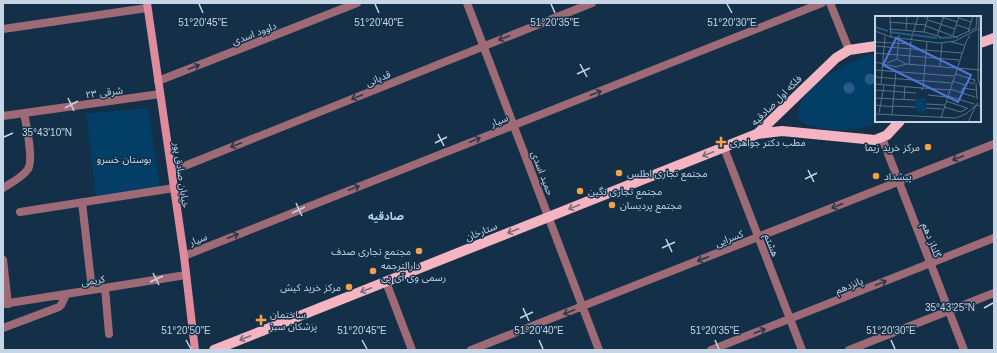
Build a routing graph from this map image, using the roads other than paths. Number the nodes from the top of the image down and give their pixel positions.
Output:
1 (357, 3) edge
2 (467, 3) edge
3 (592, 3) edge
4 (822, 3) edge
5 (830, 3) edge
6 (147, 6) edge
7 (3, 29) edge
8 (994, 38) edge
9 (981, 43) edge
10 (485, 46) junction
11 (875, 46) edge
12 (849, 50) junction
13 (158, 81) junction
14 (160, 94) junction
15 (24, 113) junction
16 (3, 116) edge
17 (899, 122) edge
18 (514, 125) junction
19 (757, 134) junction
20 (882, 138) junction
21 (994, 144) edge
22 (724, 148) junction
23 (172, 171) junction
24 (898, 182) junction
25 (3, 188) edge
26 (174, 188) junction
27 (82, 202) junction
28 (20, 212) dead end
29 (550, 217) junction
30 (758, 237) junction
31 (994, 238) edge
32 (184, 256) junction
33 (3, 260) edge
34 (930, 263) junction
35 (186, 275) junction
36 (386, 282) junction
37 (104, 288) junction
38 (92, 290) junction
39 (994, 293) edge
40 (66, 294) junction
41 (6, 304) edge
42 (583, 306) junction
43 (948, 311) junction
44 (790, 319) junction
45 (3, 328) edge
46 (109, 334) dead end
47 (195, 350) edge
48 (214, 350) edge
49 (412, 350) edge
50 (471, 350) edge
51 (600, 350) edge
52 (711, 350) edge
53 (802, 350) edge
54 (849, 350) edge
55 (964, 350) edge

13 -> 1 street, داوود اسدی
2 - 10 street, حمید اسدی
3 -> 10 street, قدیانی
18 -> 4 street, سیار
5 - 12 street
6 - 7 street
6 - 13 main road, خیابان صادق پور
8 - 9 main road
10 - 18 street, حمید اسدی
10 -> 23 street, قدیانی
11 - 12 main road, فلکه اول صادقیه
12 - 19 main road, فلکه اول صادقیه
13 - 14 main road, خیابان صادق پور
14 - 15 street, ۲۳ شرقی
14 - 23 main road, خیابان صادق پور
15 - 16 street, ۲۳ شرقی
15 - 25 street
17 - 20 main road
18 - 29 street, حمید اسدی
32 -> 18 street, سیار
19 - 20 main road, فلکه اول صادقیه
19 - 22 main road, ستارخان
20 - 24 street, گلناز دهم
21 -> 24 street, کسرایی
22 -> 29 main road, ستارخان
22 - 30 street, هشتم
23 - 26 main road, خیابان صادق پور
24 -> 30 street, کسرایی
24 - 34 street, گلناز دهم
26 - 27 street
26 - 32 main road, خیابان صادق پور
27 - 28 street
27 - 38 street
29 -> 36 main road, ستارخان
29 - 42 street, حمید اسدی
30 -> 42 street, کسرایی
30 - 44 street, هشتم
31 - 34 street, پانزدهم
32 - 35 main road, خیابان صادق پور
33 - 41 street
34 - 43 street, گلناز دهم
44 -> 34 street, پانزدهم
35 - 37 street, کریمی
35 - 47 main road, خیابان صادق پور
36 -> 48 main road, ستارخان
36 - 49 street
37 - 38 street, کریمی
37 - 46 street
38 - 40 street, کریمی
39 - 43 street
40 - 41 street, کریمی
40 - 45 street
42 -> 50 street, کسرایی
42 - 51 street, حمید اسدی
43 - 54 street
43 - 55 street, گلناز دهم
52 -> 44 street, پانزدهم
44 - 53 street, هشتم

